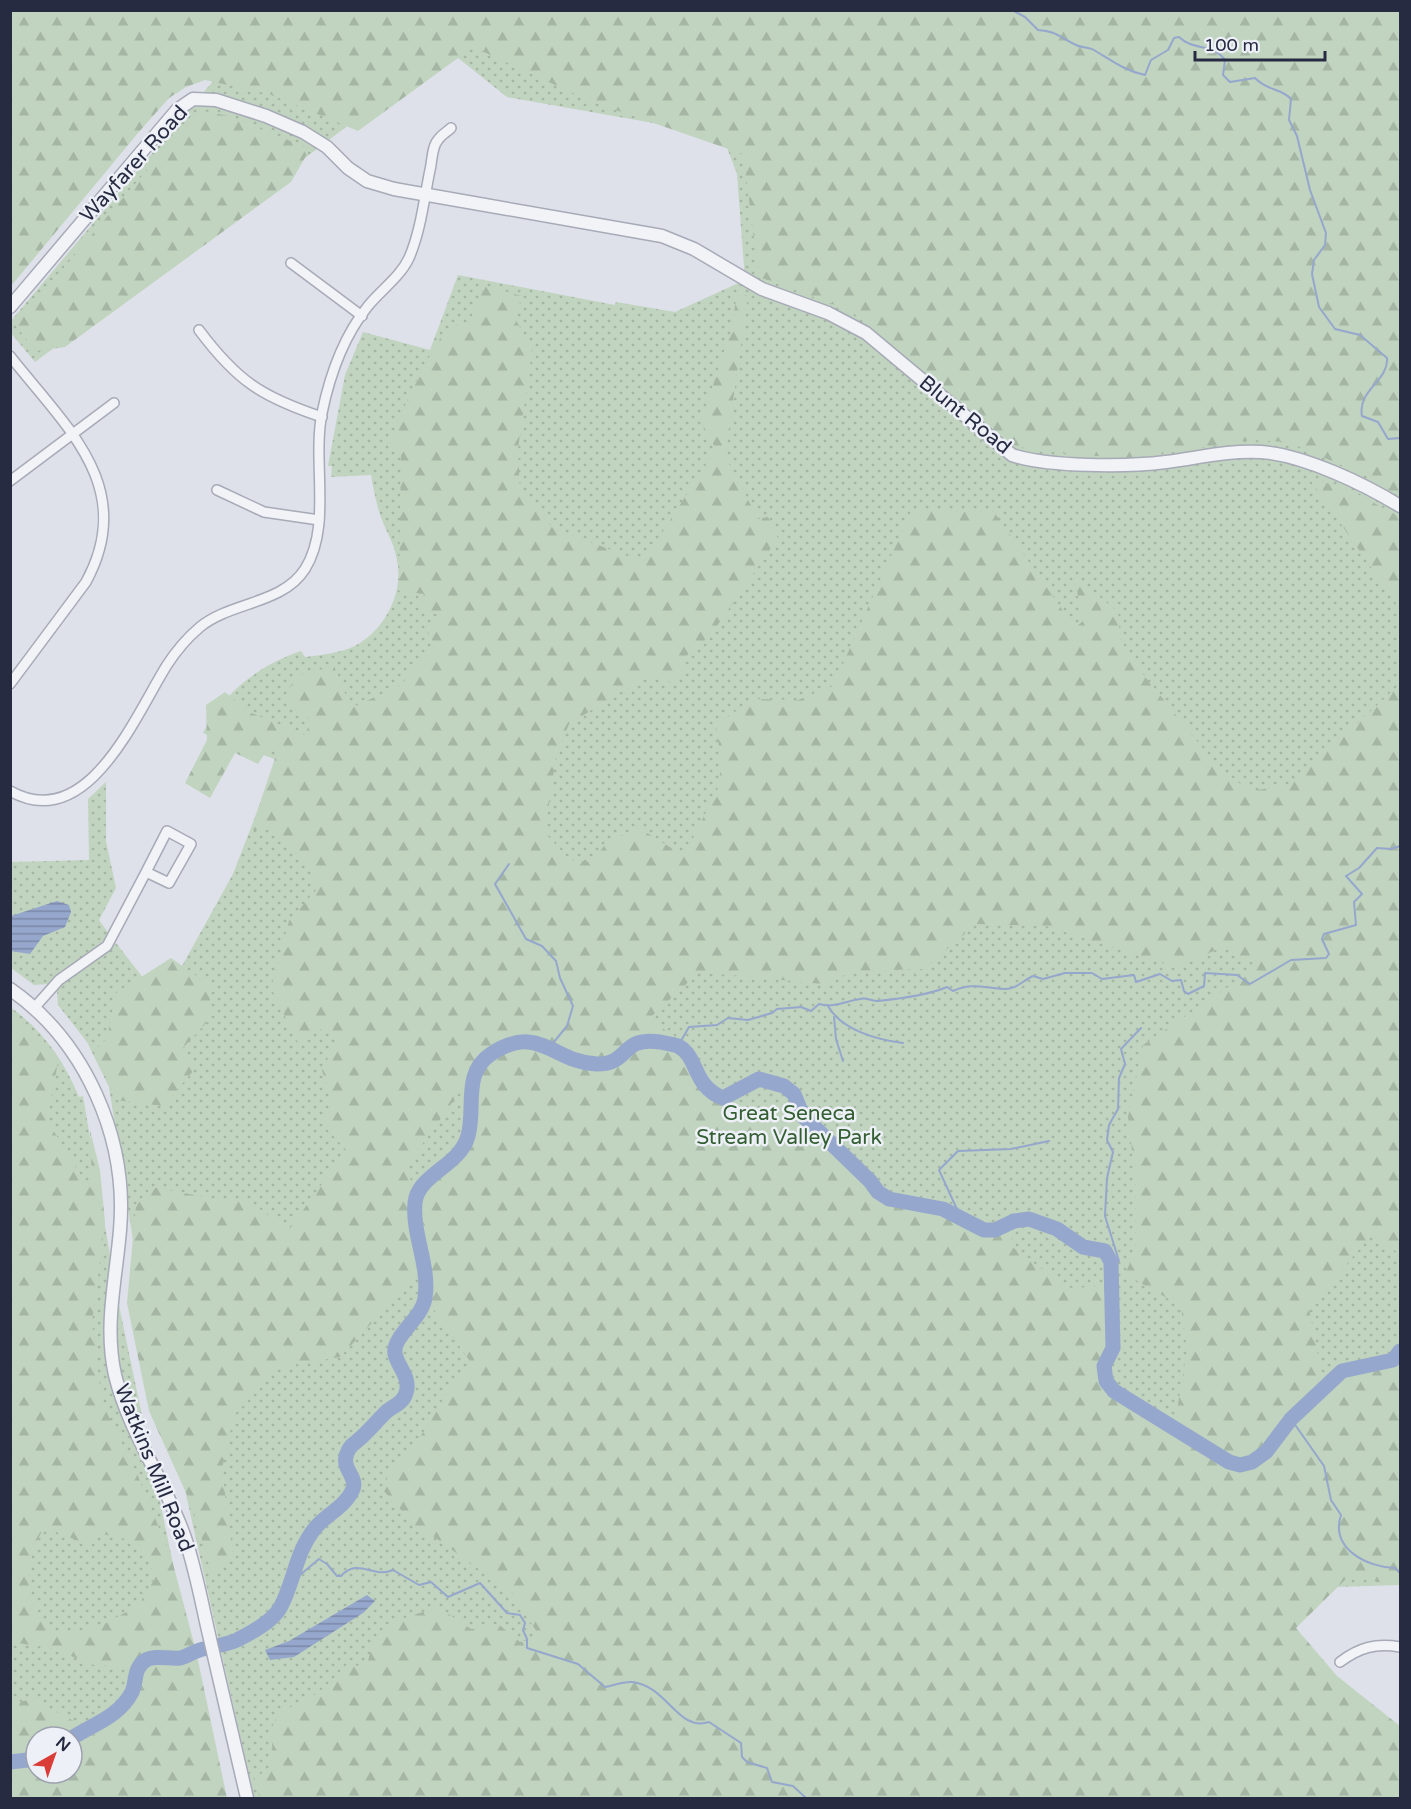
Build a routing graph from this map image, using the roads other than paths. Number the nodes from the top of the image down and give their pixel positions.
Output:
1 (451, 128) dead end
2 (425, 195) junction
3 (627, 230) joint
4 (291, 263) dead end
5 (10, 307) edge
6 (362, 316) junction
7 (199, 330) dead end
8 (10, 356) edge
9 (114, 404) dead end
10 (322, 417) junction
11 (72, 435) junction
12 (10, 481) edge
13 (217, 490) dead end
14 (1401, 506) edge
15 (319, 520) junction
16 (10, 684) edge
17 (10, 791) edge
18 (146, 872) junction
19 (10, 989) edge
20 (34, 1007) junction
21 (1401, 1647) edge
22 (1340, 1662) dead end
23 (247, 1798) edge

1 - 2 street
2 - 3 street, Wayfarer Road
2 - 5 street, Wayfarer Road
2 - 6 street
3 - 14 street, Blunt Road
4 - 6 street
6 - 10 street
7 - 10 street
8 - 11 street
9 - 11 street
10 - 15 street
11 - 12 street
11 - 16 street
13 - 15 street
15 - 17 street
18 - 18 street
18 - 20 street
19 - 20 street, Watkins Mill Road
20 - 23 street, Watkins Mill Road
21 - 22 street

